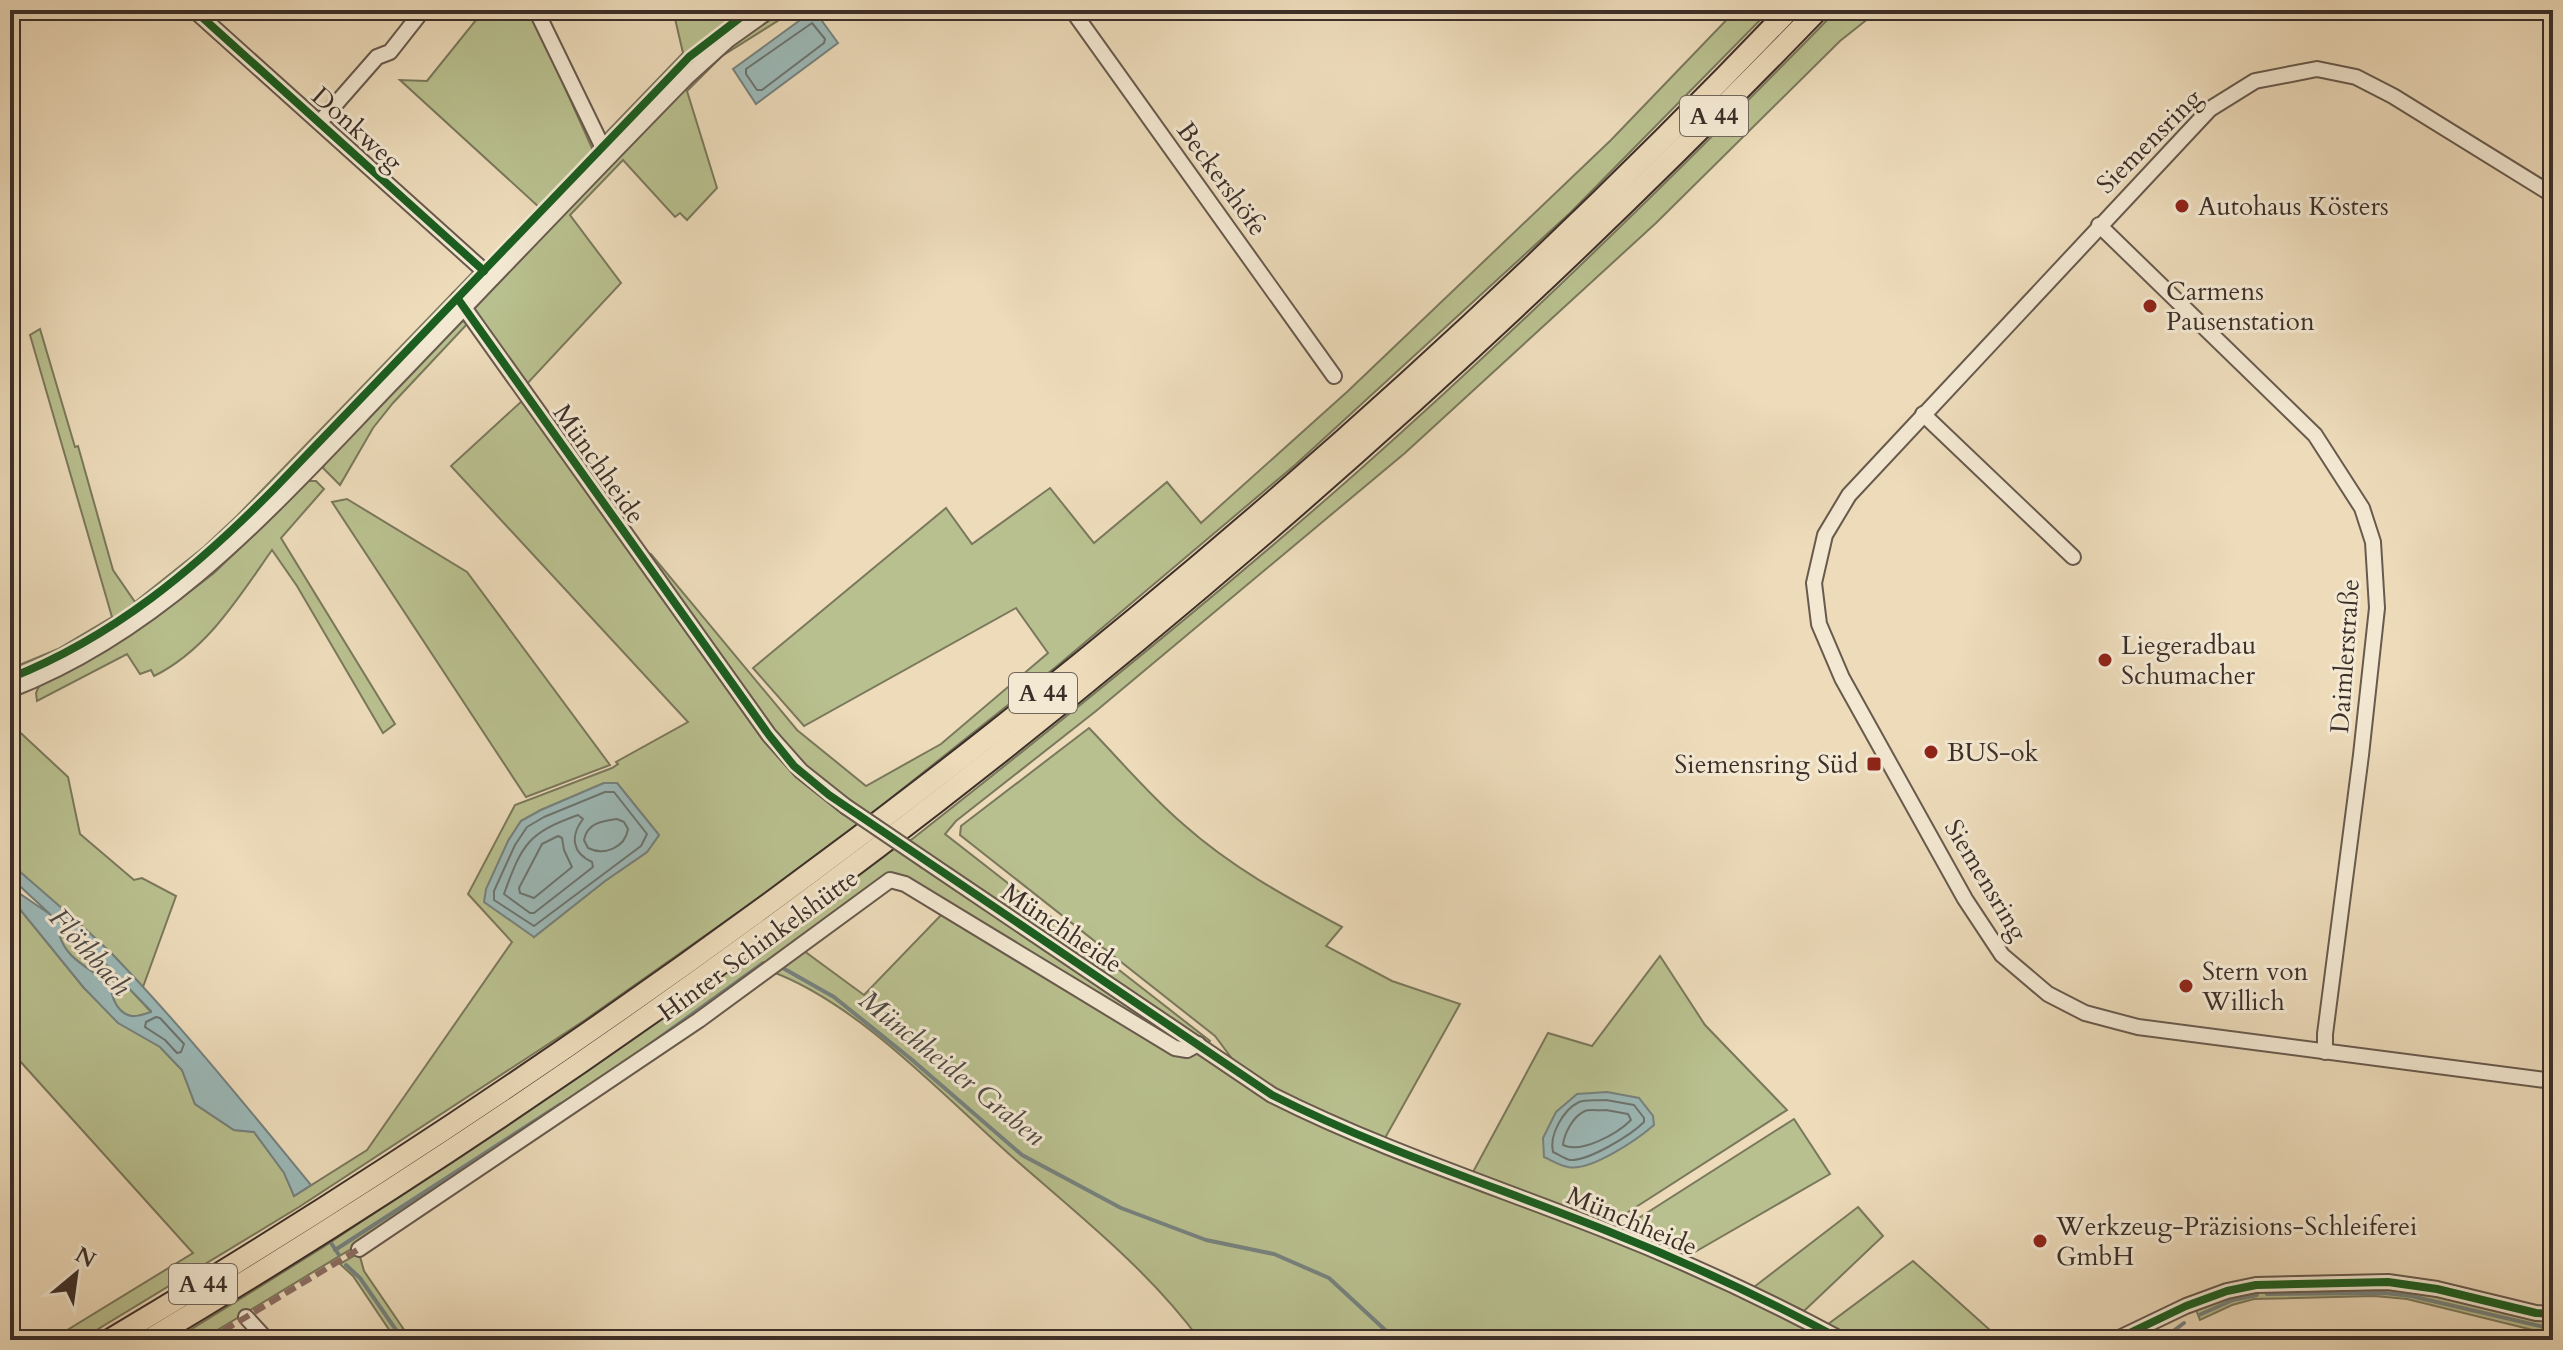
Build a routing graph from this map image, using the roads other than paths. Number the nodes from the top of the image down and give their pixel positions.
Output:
1 (194, 10) edge
2 (423, 10) edge
3 (536, 10) edge
4 (770, 10) edge
5 (1072, 10) edge
6 (1789, 10) edge
7 (1818, 10) edge
8 (320, 122) junction
9 (610, 156) junction
10 (2553, 195) edge
11 (2099, 225) junction
12 (492, 278) junction
13 (461, 303) junction
14 (1334, 376) dead end
15 (1923, 414) junction
16 (2073, 557) dead end
17 (10, 690) edge
18 (1198, 1044) junction
19 (2325, 1052) junction
20 (2553, 1081) edge
21 (344, 1207) junction
22 (302, 1234) junction
23 (359, 1249) dead end
24 (2553, 1314) edge
25 (246, 1317) dead end
26 (109, 1340) edge
27 (148, 1340) edge
28 (267, 1340) edge
29 (1842, 1340) edge
30 (2115, 1340) edge

1 - 8 street, Donkweg
2 - 8 street
3 - 9 street
4 - 9 street
5 - 14 street, Beckershöfe
6 - 21 highway, A 44
7 - 21 highway, A 44
8 - 12 street, Donkweg
9 - 12 street
10 - 11 street, Siemensring
11 - 15 street, Siemensring
11 - 19 street, Daimlerstraße
12 - 13 street
13 - 17 street
13 - 18 street, Münchheide, bridge
15 - 16 street
15 - 19 street, Siemensring
18 - 23 street, Hinter Schinkelshütte
18 - 29 street, Münchheide
19 - 20 street, Siemensring
21 - 22 highway, A 44
22 - 26 highway, A 44
22 - 27 highway, A 44
24 - 30 street
25 - 28 street

